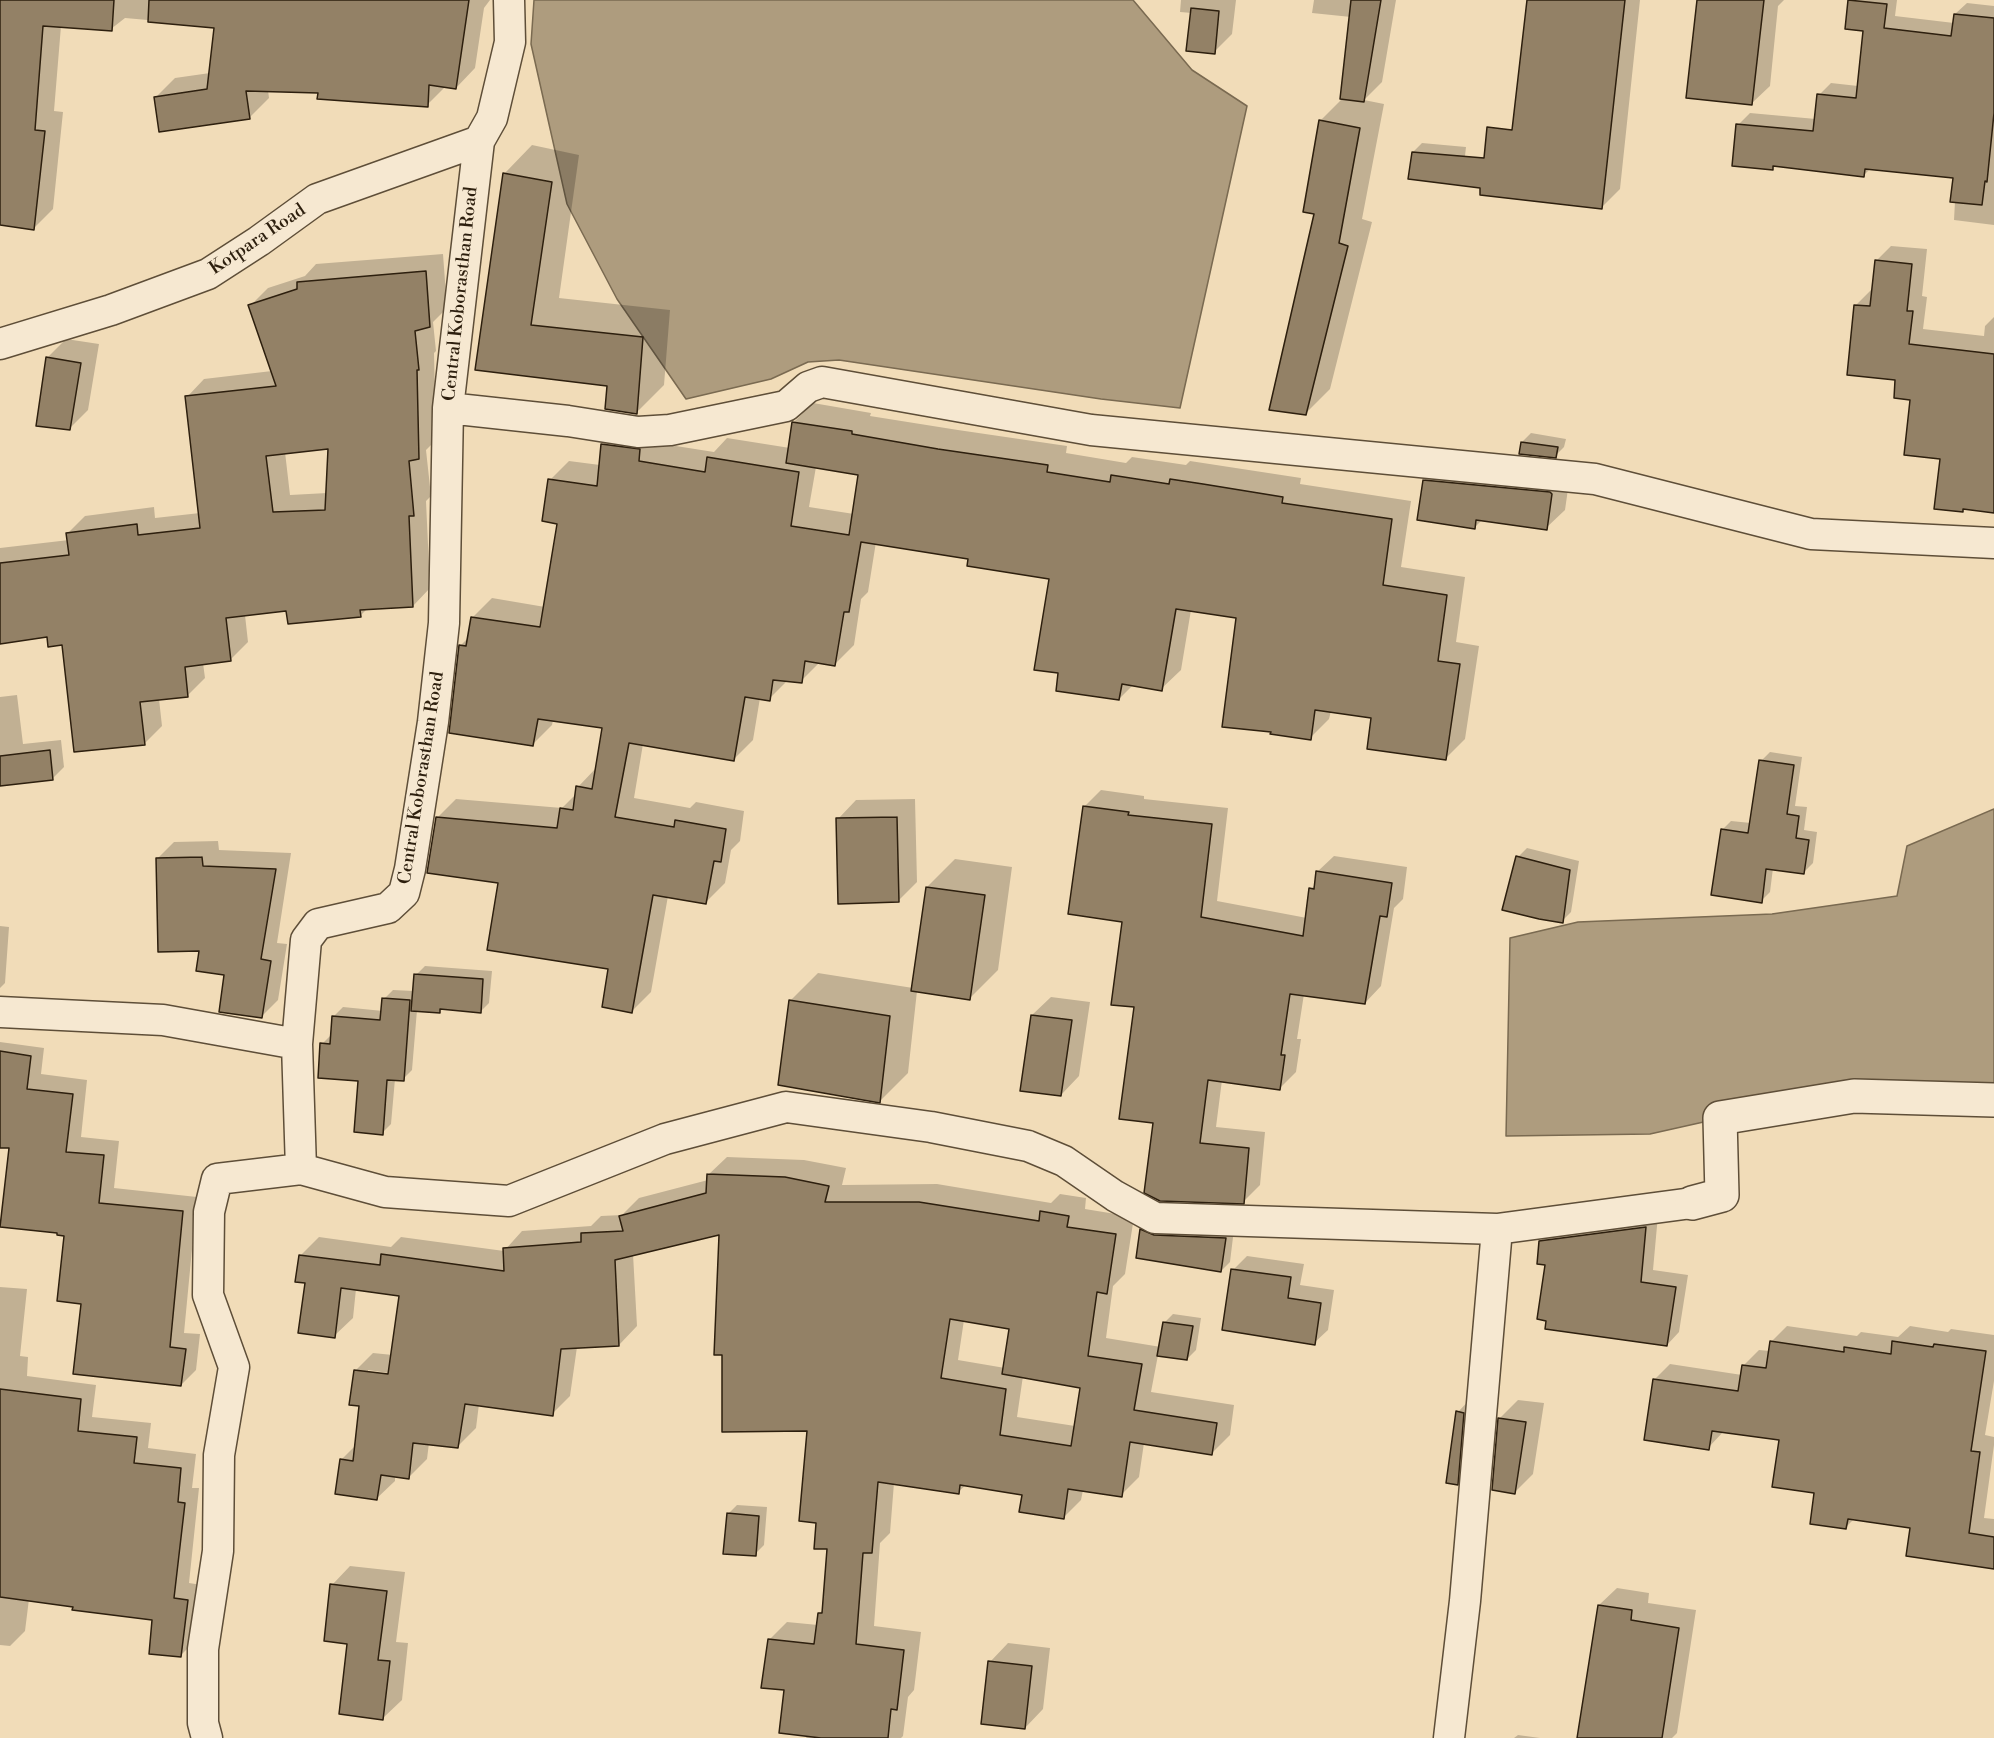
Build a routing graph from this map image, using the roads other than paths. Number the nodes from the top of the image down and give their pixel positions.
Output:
1 (509, 0) edge
2 (479, 141) junction
3 (0, 344) edge
4 (448, 408) junction
5 (1994, 543) edge
6 (0, 1012) edge
7 (297, 1044) junction
8 (1994, 1100) edge
9 (301, 1169) junction
10 (1692, 1203) joint
11 (1497, 1229) junction
12 (207, 1738) edge
13 (1449, 1738) edge

1 - 2 street, Central Koborasthan Road
2 - 3 street, Kotpara Road
2 - 4 street, Central Koborasthan Road
4 - 5 street
4 - 7 street, Central Koborasthan Road
6 - 7 street
7 - 9 street, Central Koborasthan Road
8 - 10 street
9 - 11 street
9 - 12 street
10 - 11 street
11 - 13 street

